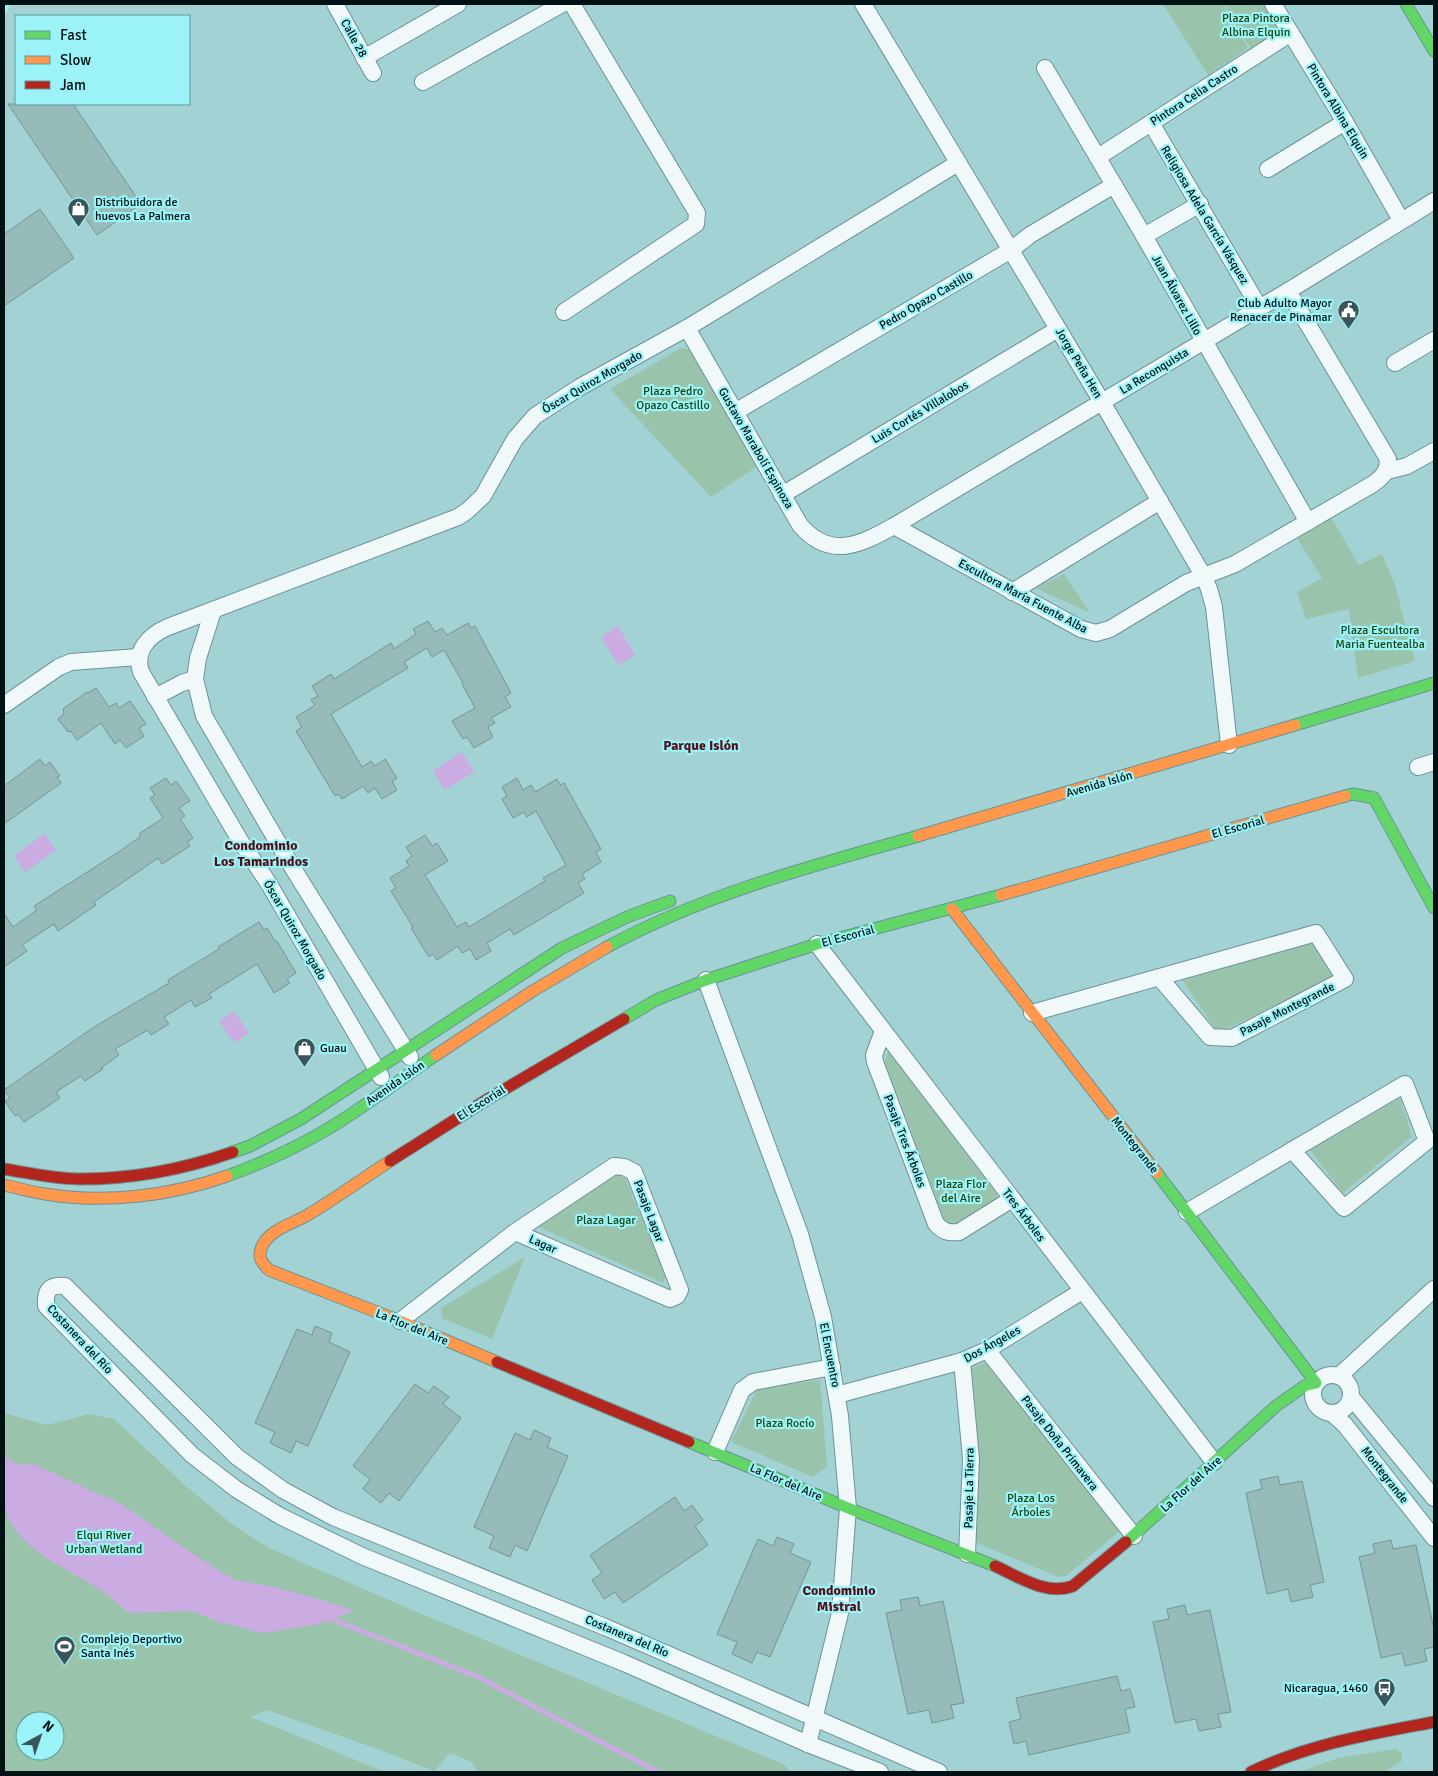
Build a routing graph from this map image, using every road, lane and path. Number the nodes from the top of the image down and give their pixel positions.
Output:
1 (335, 4) edge
2 (458, 4) edge
3 (562, 4) edge
4 (572, 4) edge
5 (863, 4) edge
6 (1273, 4) edge
7 (1406, 4) edge
8 (1291, 33) junction
9 (1434, 51) edge
10 (364, 58) junction
11 (1045, 68) dead end
12 (373, 73) dead end
13 (423, 82) dead end
14 (1345, 122) junction
15 (1151, 123) junction
16 (1098, 157) junction
17 (958, 163) junction
18 (1268, 169) dead end
19 (1114, 185) junction
20 (1434, 200) edge
21 (1200, 204) junction
22 (1401, 220) junction
23 (1144, 236) junction
24 (1011, 250) junction
25 (1288, 291) junction
26 (1260, 307) junction
27 (564, 312) dead end
28 (687, 328) junction
29 (1058, 329) junction
30 (1434, 340) edge
31 (1203, 341) junction
32 (1395, 363) dead end
33 (1102, 402) junction
34 (735, 412) junction
35 (1434, 451) edge
36 (1386, 471) junction
37 (782, 494) junction
38 (1160, 501) junction
39 (1308, 522) junction
40 (894, 526) junction
41 (843, 546) joint
42 (1204, 577) junction
43 (1012, 592) junction
44 (213, 611) junction
45 (138, 657) junction
46 (196, 679) junction
47 (1434, 683) edge
48 (155, 697) junction
49 (4, 705) edge
50 (1230, 746) junction
51 (1434, 762) edge
52 (1418, 768) dead end
53 (762, 882) junction
54 (702, 890) dead end
55 (679, 898) dead end
56 (1434, 908) edge
57 (952, 909) junction
58 (817, 944) junction
59 (1159, 977) junction
60 (706, 980) junction
61 (1032, 1013) junction
62 (883, 1031) junction
63 (405, 1050) junction
64 (417, 1068) junction
65 (376, 1069) junction
66 (388, 1087) junction
67 (1292, 1150) junction
68 (4, 1170) edge
69 (4, 1185) edge
70 (1012, 1199) junction
71 (1187, 1212) junction
72 (515, 1232) junction
73 (261, 1251) joint
74 (1434, 1289) edge
75 (1082, 1291) junction
76 (677, 1296) joint
77 (400, 1321) junction
78 (987, 1350) junction
79 (962, 1361) junction
80 (832, 1366) junction
81 (1339, 1376) junction
82 (1316, 1383) junction
83 (837, 1395) junction
84 (1351, 1397) junction
85 (1276, 1406) junction
86 (1327, 1412) junction
87 (715, 1452) junction
88 (1214, 1462) junction
89 (1434, 1498) edge
90 (312, 1506) junction
91 (848, 1508) junction
92 (302, 1527) junction
93 (1134, 1536) junction
94 (1434, 1538) edge
95 (967, 1554) junction
96 (816, 1717) junction
97 (1434, 1722) edge
98 (808, 1744) junction
99 (880, 1772) edge
100 (939, 1772) edge
101 (1251, 1772) edge

1 - 10 street, Calle 28
2 - 10 street
3 - 13 street
4 - 27 street
5 - 17 street, Jorge Peña Hen
6 - 8 street, Pintora Albina Elquin
7 - 9 street
8 - 14 street, Pintora Albina Elquin
8 - 15 street, Pintora Celia Castro
10 - 12 street, Calle 28
11 - 16 street, Juan Álvarez Lillo
14 - 18 street
14 - 22 street, Pintora Albina Elquin
15 - 16 street, Pintora Celia Castro
15 - 21 street, Religiosa Adela García Vásquez
16 - 19 street, Juan Álvarez Lillo
17 - 24 street, Jorge Peña Hen
17 - 28 street, Óscar Quiroz Morgado
19 - 23 street, Juan Álvarez Lillo
19 - 24 street, Pedro Opazo Castillo
20 - 22 street, La Reconquista
21 - 23 street
21 - 26 street, Religiosa Adela García Vásquez
22 - 25 street, La Reconquista
23 - 31 street, Juan Álvarez Lillo
24 - 29 street, Jorge Peña Hen
24 - 34 street, Pedro Opazo Castillo
25 - 26 street, La Reconquista
25 - 36 street
26 - 31 street, La Reconquista
28 - 34 street, Gustavo Marabolí Espinoza
28 - 44 street, Óscar Quiroz Morgado
29 - 33 street, Jorge Peña Hen
29 - 37 street, Luis Cortés Villalobos
30 - 32 street
31 - 33 street, La Reconquista
31 - 39 street, Juan Álvarez Lillo
33 - 38 street, Jorge Peña Hen
33 - 40 street, La Reconquista
34 - 37 street, Gustavo Marabolí Espinoza
35 - 36 street
36 - 39 street, Escultora María Fuente Alba
37 - 41 street, Gustavo Marabolí Espinoza
38 - 42 street, Jorge Peña Hen
38 - 43 street
39 - 42 street, Escultora María Fuente Alba
40 - 41 street, La Reconquista
40 - 43 street, Escultora María Fuente Alba
42 - 43 street, Escultora María Fuente Alba
42 - 50 street, Jorge Peña Hen
44 - 45 street, Óscar Quiroz Morgado
44 - 46 street
45 - 48 street, Óscar Quiroz Morgado
45 - 49 street
46 - 48 street
46 - 63 street
47 - 50 street, Avenida Islón
48 - 65 street, Óscar Quiroz Morgado
50 - 53 street, Avenida Islón
51 - 52 street
53 - 54 street, Avenida Islón
53 - 64 street, Avenida Islón
55 - 63 street, Avenida Islón
56 - 57 street, El Escorial
57 - 58 street, El Escorial
57 - 61 street, Montegrande
58 - 60 street, El Escorial
58 - 62 street, Tres Árboles
59 - 59 street, Pasaje Montegrande
59 - 61 street, Pasaje Montegrande
60 - 73 street, El Escorial
60 - 80 street, El Encuentro
61 - 71 street, Montegrande
62 - 70 street, Tres Árboles
62 - 70 street, Pasaje Tres Árboles
63 - 64 street
63 - 65 street, Avenida Islón
64 - 66 street, Avenida Islón
65 - 66 street, Óscar Quiroz Morgado
65 - 68 street, Avenida Islón
66 - 69 street, Avenida Islón
67 - 67 street
67 - 71 street
70 - 75 street, Tres Árboles
71 - 82 street, Montegrande
72 - 76 street, Lagar
72 - 76 street, Pasaje Lagar
72 - 77 street, Lagar
73 - 77 street, La Flor del Aire
74 - 81 street
75 - 78 street, Dos Ángeles
75 - 88 street, Tres Árboles
77 - 87 street, La Flor del Aire
78 - 79 street, Dos Ángeles
78 - 93 street, Pasaje Doña Primavera
79 - 83 street, Dos Ángeles
79 - 95 street, Pasaje La Tierra
80 - 83 street, El Encuentro
80 - 87 street
81 - 82 street
81 - 84 street, Montegrande
82 - 85 street, La Flor del Aire
82 - 86 street, Montegrande
83 - 91 street, El Encuentro
84 - 86 street
84 - 89 street, Montegrande
85 - 86 street
85 - 88 street, La Flor del Aire
86 - 94 street, Montegrande
87 - 91 street, La Flor del Aire
88 - 93 street, La Flor del Aire
90 - 92 street
90 - 92 street, Costanera del Río
90 - 96 street, Costanera del Río
91 - 95 street, La Flor del Aire
91 - 96 street, El Encuentro
92 - 98 street, Costanera del Río
93 - 95 street, La Flor del Aire
96 - 98 street, El Encuentro
96 - 100 street, Costanera del Río
97 - 101 street
98 - 99 street, Costanera del Río

